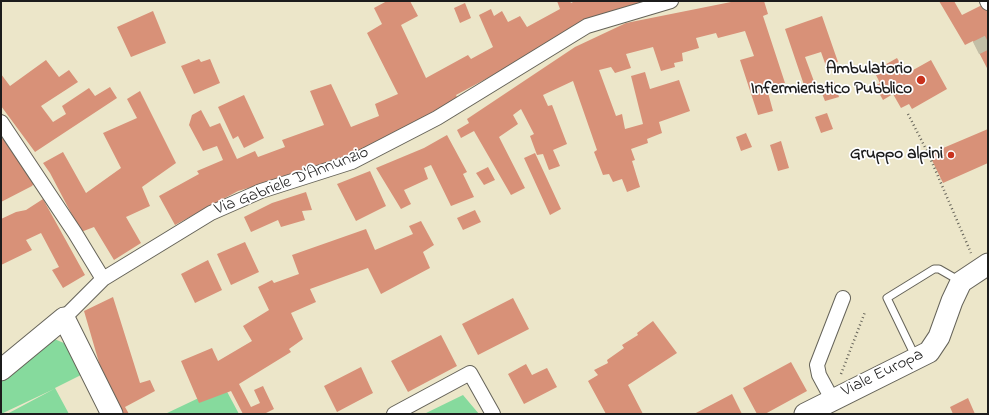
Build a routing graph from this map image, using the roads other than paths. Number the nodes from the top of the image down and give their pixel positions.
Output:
1 (671, 1) edge
2 (1, 122) edge
3 (983, 267) edge
4 (103, 279) junction
5 (961, 282) junction
6 (843, 298) dead end
7 (64, 318) junction
8 (916, 358) junction
9 (1, 370) edge
10 (832, 399) junction
11 (112, 414) edge
12 (394, 414) edge
13 (493, 414) edge
14 (805, 414) edge

1 - 4 street, Via Gabriele D'Annunzio
2 - 4 street
3 - 5 main road
4 - 7 street, Via Gabriele D'Annunzio
5 - 8 main road, Viale Europa
5 - 8 lane
6 - 10 street, Viale Europa
7 - 9 main road, Via Gabriele D'Annunzio
7 - 11 main road
8 - 10 main road, Viale Europa
10 - 14 main road, Viale Europa
12 - 13 street

